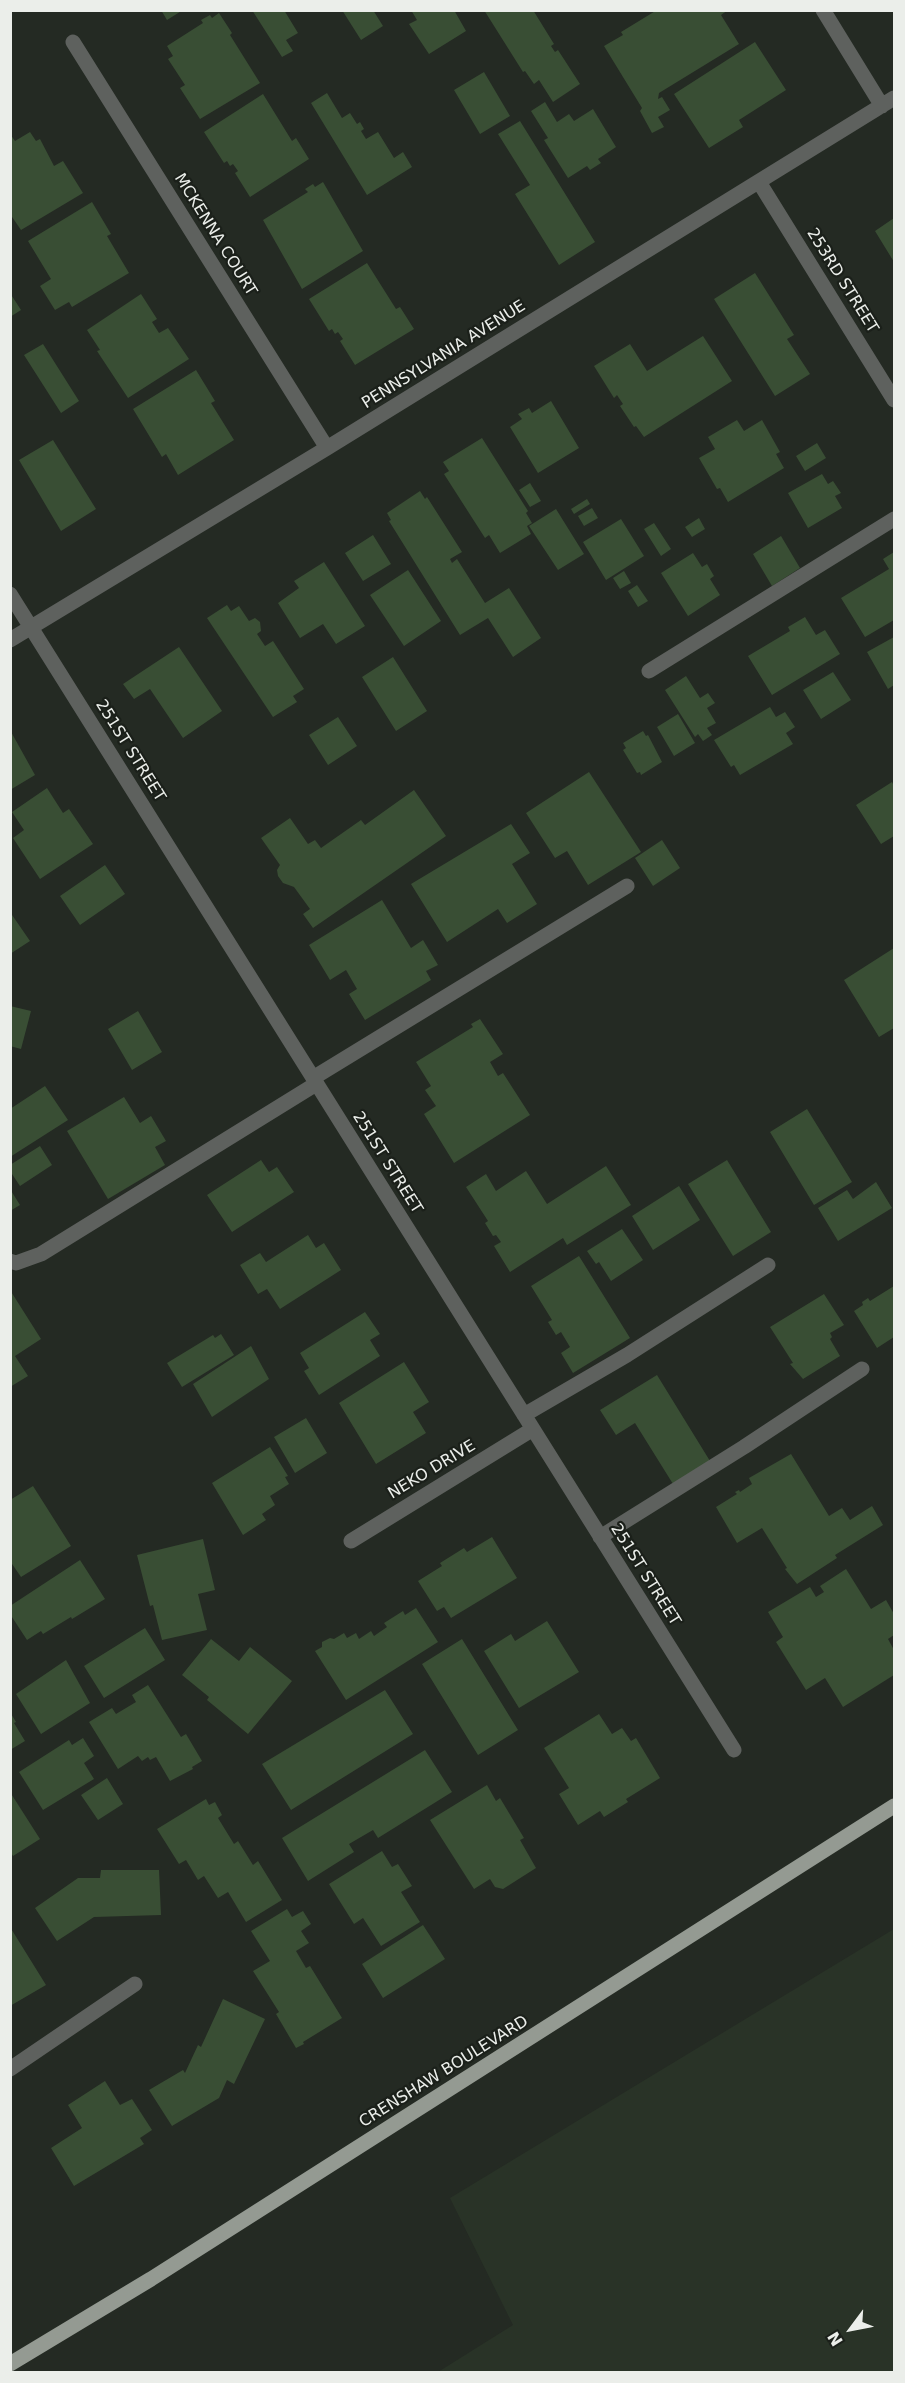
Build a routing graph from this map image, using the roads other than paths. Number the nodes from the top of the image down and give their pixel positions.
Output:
1 (823, 10) edge
2 (73, 42) dead end
3 (888, 102) edge
4 (759, 182) junction
5 (894, 400) edge
6 (327, 448) junction
7 (894, 519) edge
8 (10, 594) edge
9 (31, 627) junction
10 (10, 640) edge
11 (649, 670) dead end
12 (627, 886) dead end
13 (314, 1081) junction
14 (10, 1261) edge
15 (768, 1265) dead end
16 (862, 1369) dead end
17 (524, 1415) junction
18 (533, 1429) junction
19 (600, 1537) junction
20 (351, 1541) dead end
21 (734, 1750) dead end
22 (894, 1806) edge
23 (135, 1984) dead end
24 (10, 2069) edge
25 (10, 2364) edge

1 - 3 street
2 - 6 street, MCKENNA COURT
3 - 4 street, PENNSYLVANIA AVENUE
4 - 5 street, 253RD STREET
4 - 6 street, PENNSYLVANIA AVENUE
6 - 9 street, PENNSYLVANIA AVENUE
7 - 11 street
8 - 9 street, 251ST STREET
9 - 10 street, PENNSYLVANIA AVENUE
9 - 13 street, 251ST STREET
12 - 13 street
13 - 14 street
13 - 17 street, 251ST STREET
15 - 17 street
16 - 19 street
17 - 18 street, 251ST STREET
18 - 19 street, 251ST STREET
18 - 20 street, NEKO DRIVE
19 - 21 street, 251ST STREET
22 - 25 main road, CRENSHAW BOULEVARD
23 - 24 street

